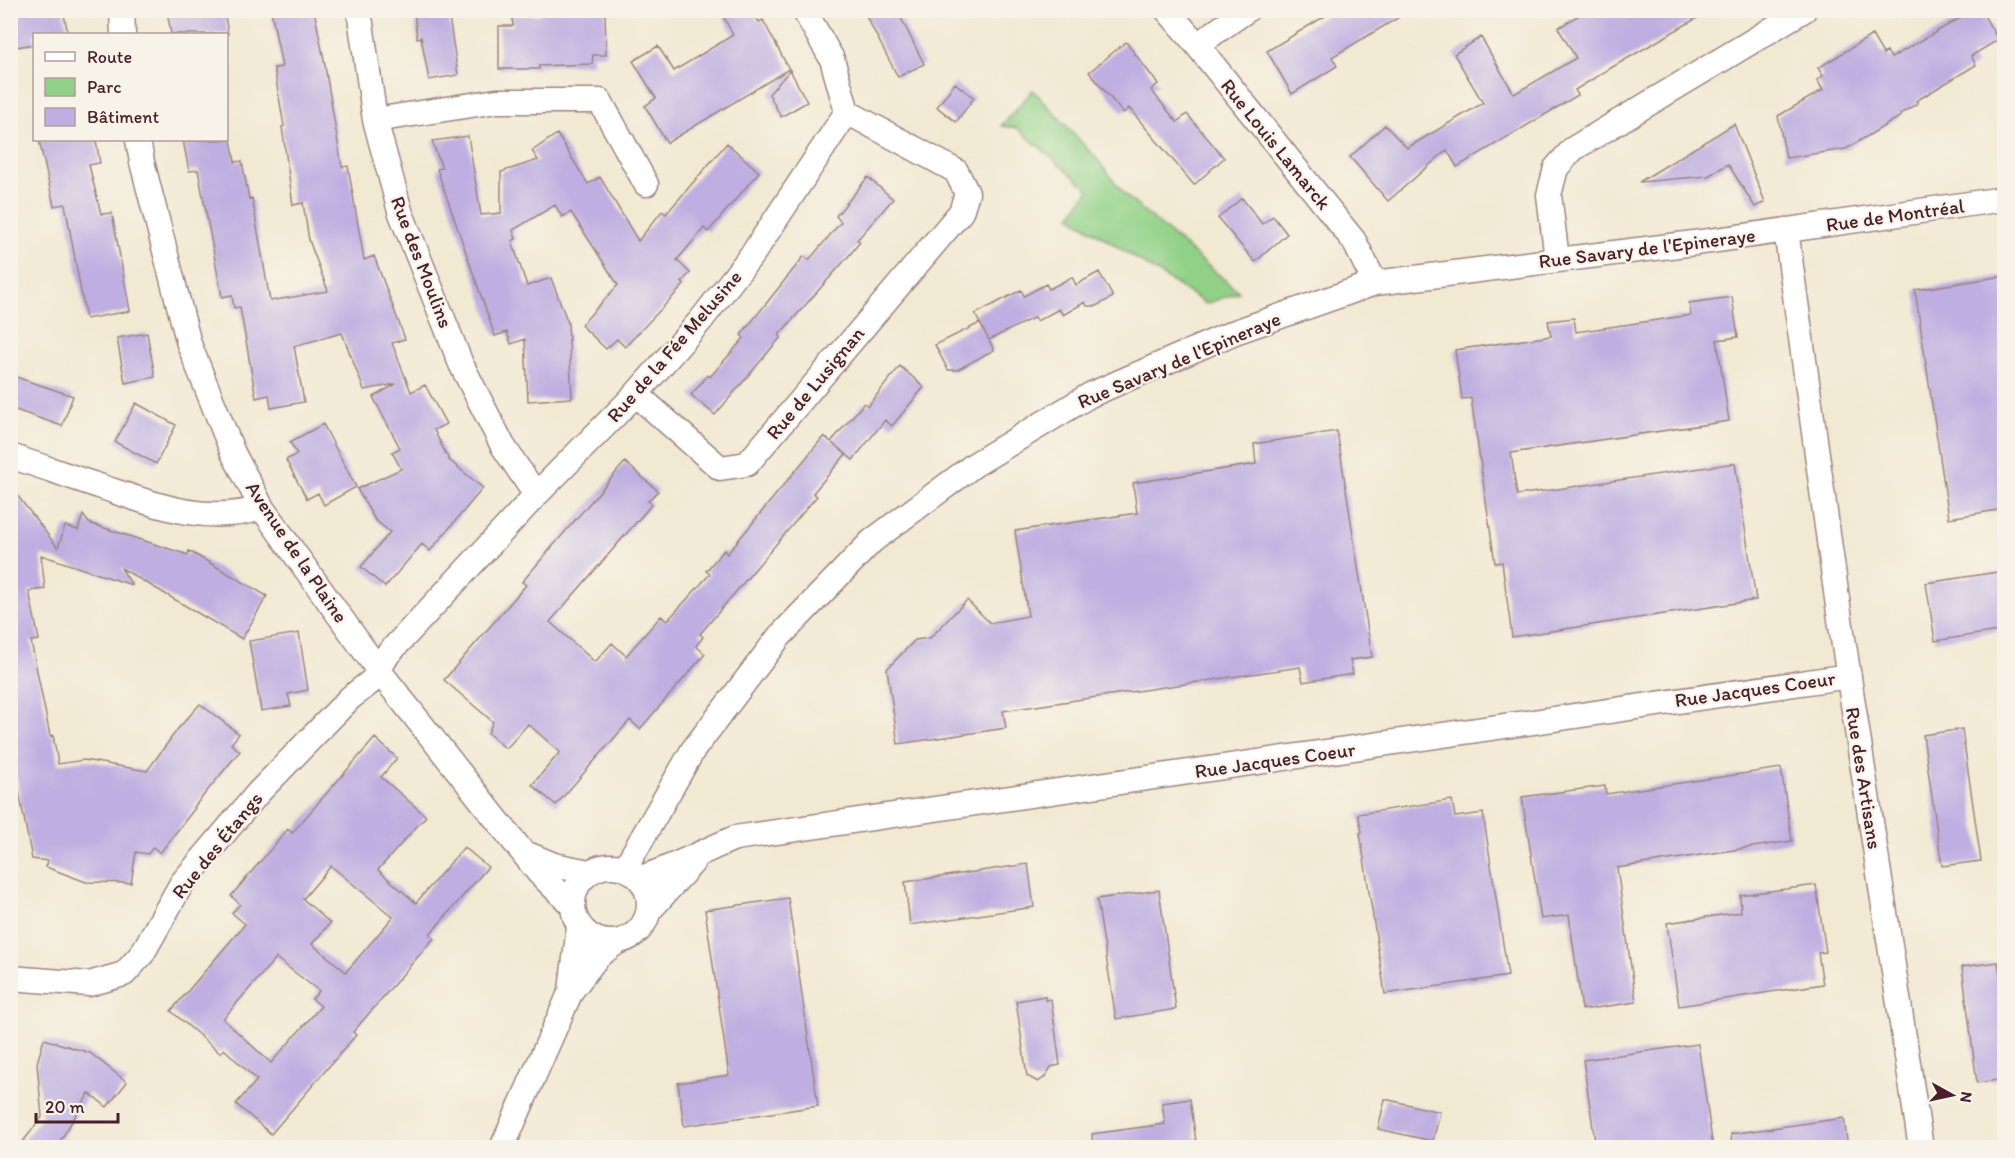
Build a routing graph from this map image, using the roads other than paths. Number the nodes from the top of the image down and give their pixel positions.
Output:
1 (122, 10) edge
2 (359, 10) edge
3 (804, 10) edge
4 (1167, 10) edge
5 (1247, 10) edge
6 (1804, 10) edge
7 (123, 33) edge
8 (1197, 45) junction
9 (847, 112) junction
10 (375, 120) junction
11 (138, 141) edge
12 (646, 184) dead end
13 (2004, 199) edge
14 (1786, 230) junction
15 (1557, 259) junction
16 (1375, 283) junction
17 (636, 394) junction
18 (10, 456) edge
19 (536, 495) junction
20 (262, 508) junction
21 (379, 671) junction
22 (1849, 676) junction
23 (522, 852) junction
24 (703, 852) junction
25 (589, 872) junction
26 (633, 873) junction
27 (649, 911) junction
28 (576, 916) junction
29 (617, 942) junction
30 (10, 978) edge
31 (571, 991) junction
32 (502, 1148) edge
33 (1921, 1148) edge

1 - 7 street
2 - 10 street, Rue des Moulins
3 - 9 street
4 - 8 street, Rue Louis Lamarck
5 - 8 street
6 - 15 street
8 - 16 street, Rue Louis Lamarck
9 - 17 street, Rue de la Fée Melusine
9 - 17 street, Rue de Lusignan
10 - 12 street
10 - 19 street, Rue des Moulins
11 - 20 street, Avenue de la Plaine
13 - 14 street, Rue de Montréal
14 - 15 street, Rue Savary de l'Epineraye
14 - 22 street, Rue des Artisans
15 - 16 street, Rue Savary de l'Epineraye
16 - 26 street, Rue Savary de l'Epineraye
17 - 19 street, Rue de la Fée Melusine
18 - 20 street
19 - 21 street, Rue de la Fée Melusine
20 - 21 street, Avenue de la Plaine
21 - 23 street, Avenue de la Plaine
21 - 30 street, Rue des Étangs
22 - 24 street, Rue Jacques Coeur
22 - 33 street, Rue des Artisans
23 - 25 street, Avenue de la Plaine
23 - 28 street, Avenue de la Plaine
24 - 26 street, Rue Jacques Coeur
24 - 27 street, Rue Jacques Coeur
25 - 26 street
25 - 28 street
26 - 27 street
27 - 29 street
28 - 29 street
28 - 31 street
29 - 31 street
31 - 32 street

